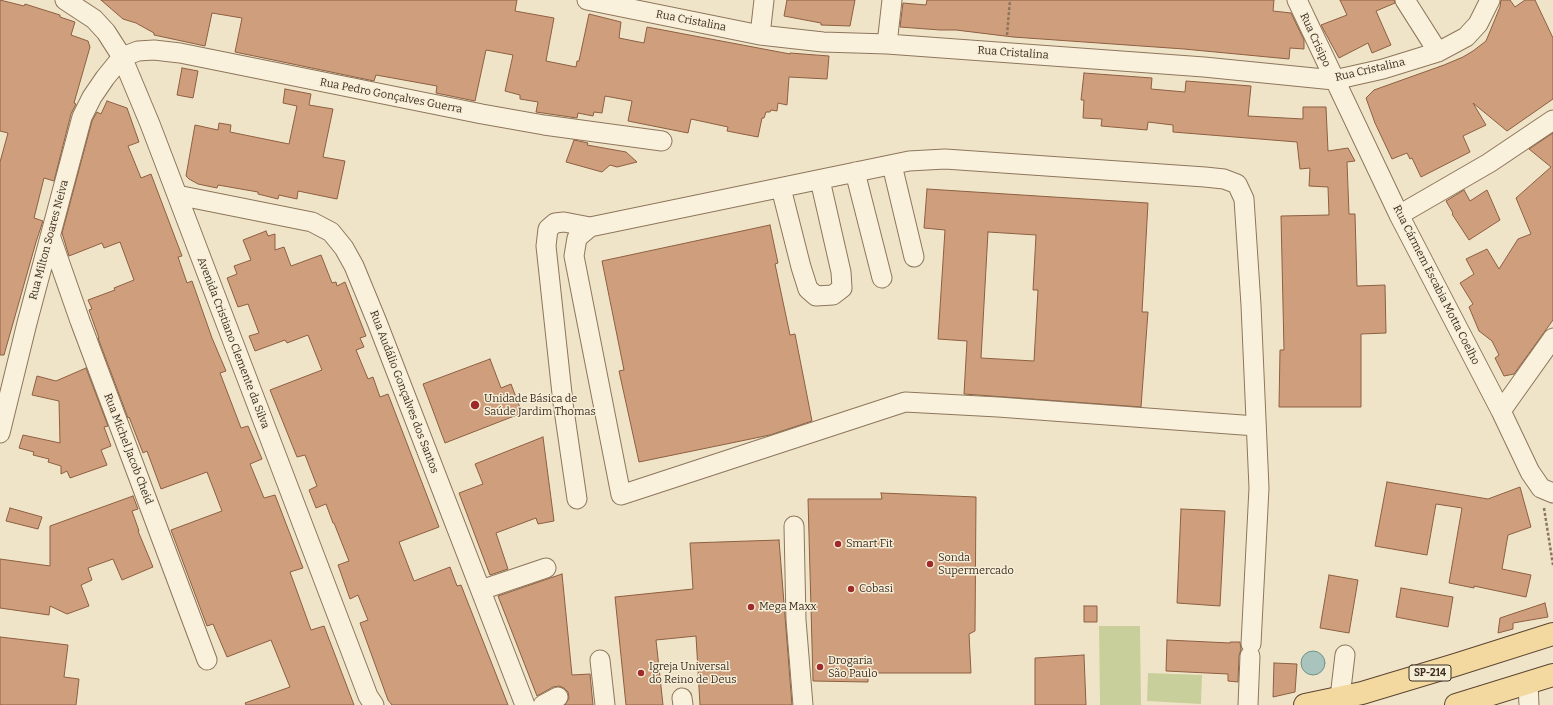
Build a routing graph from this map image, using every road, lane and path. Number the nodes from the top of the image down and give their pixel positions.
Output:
1 (65, 0) edge
2 (587, 0) edge
3 (764, 0) edge
4 (892, 0) edge
5 (1010, 0) edge
6 (1297, 0) edge
7 (1405, 0) edge
8 (1490, 0) edge
9 (760, 35) junction
10 (887, 44) junction
11 (1438, 52) junction
12 (1006, 53) junction
13 (122, 58) junction
14 (1334, 80) junction
15 (1553, 120) edge
16 (662, 141) dead end
17 (892, 165) junction
18 (855, 172) junction
19 (820, 180) junction
20 (781, 188) junction
21 (176, 195) junction
22 (1399, 214) junction
23 (590, 227) junction
24 (51, 238) junction
25 (914, 257) dead end
26 (882, 278) dead end
27 (1553, 338) edge
28 (1501, 411) junction
29 (1256, 426) junction
30 (0, 433) edge
31 (1547, 490) edge
32 (577, 499) dead end
33 (794, 526) dead end
34 (1553, 565) edge
35 (546, 568) dead end
36 (481, 590) junction
37 (1553, 634) edge
38 (1345, 655) dead end
39 (207, 660) dead end
40 (600, 660) dead end
41 (1553, 675) edge
42 (1528, 683) junction
43 (1340, 697) junction
44 (1363, 699) edge
45 (374, 705) edge
46 (525, 705) edge
47 (605, 705) edge
48 (803, 705) edge
49 (1248, 705) edge
50 (1305, 705) edge
51 (1456, 705) edge
52 (1528, 705) edge

1 - 13 street, Avenida Cristiano Clemente da Silva
2 - 9 street, Rua Cristalina
3 - 9 street
4 - 10 street
5 - 12 path
6 - 14 street, Rua Crisipo
7 - 11 street
8 - 11 street, Rua Cristalina
9 - 10 street, Rua Cristalina
10 - 12 street, Rua Cristalina
11 - 14 street, Rua Cristalina
12 - 14 street, Rua Cristalina
13 - 16 street, Rua Pedro Gonçalves Guerra
13 - 21 street, Avenida Cristiano Clemente da Silva
13 - 24 street, Rua Milton Soares Neiva
14 - 22 street, Rua Cármem Escabia Motta Coelho
15 - 22 street
17 - 18 street
17 - 25 street
17 - 29 street
18 - 19 street
18 - 26 street
19 - 20 street
19 - 20 street
20 - 23 street
21 - 36 street, Rua Audálio Gonçalves dos Santos
21 - 45 street, Avenida Cristiano Clemente da Silva
22 - 28 street, Rua Cármem Escabia Motta Coelho
23 - 29 street
23 - 32 street
24 - 30 street, Rua Milton Soares Neiva
24 - 39 street, Rua Michel Jacob Cheid
27 - 28 street
28 - 31 street, Rua Cármem Escabia Motta Coelho
29 - 49 street
31 - 34 path
33 - 48 street
35 - 36 street
36 - 46 street, Rua Audálio Gonçalves dos Santos
37 - 44 main road, SP-214
38 - 43 street
40 - 47 street
41 - 42 main road
42 - 51 main road
42 - 52 street
43 - 44 main road, SP-214
43 - 50 main road, SP-214

